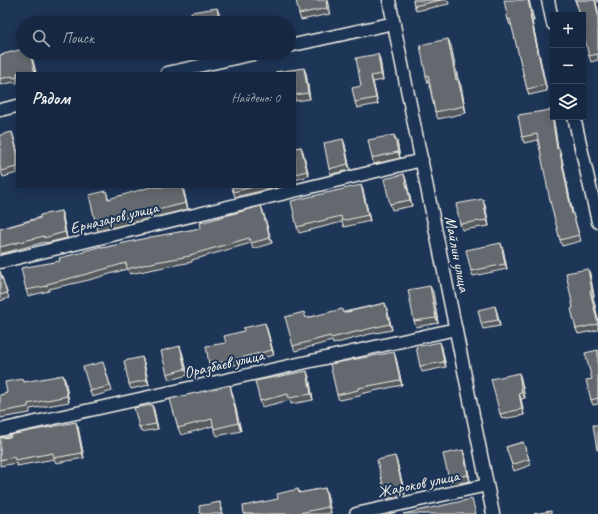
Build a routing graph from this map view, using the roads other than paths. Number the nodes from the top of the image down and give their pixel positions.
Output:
1 (389, 0) edge
2 (548, 0) edge
3 (550, 12) edge
4 (394, 23) junction
5 (296, 44) edge
6 (226, 60) edge
7 (172, 72) edge
8 (16, 106) edge
9 (0, 110) edge
10 (575, 120) edge
11 (422, 160) junction
12 (598, 222) edge
13 (0, 262) edge
14 (456, 329) junction
15 (0, 430) edge
16 (487, 485) junction
17 (356, 514) edge
18 (493, 514) edge

1 - 4 street, Майлин улица
2 - 3 street
4 - 5 street
4 - 11 street, Майлин улица
6 - 7 street
8 - 9 street
10 - 12 street
11 - 13 street, Ерназаров улица
11 - 14 street, Майлин улица
14 - 15 street, Оразбаев улица
14 - 16 street, Майлин улица
16 - 17 street, Жароков улица
16 - 18 street, Майлин улица

